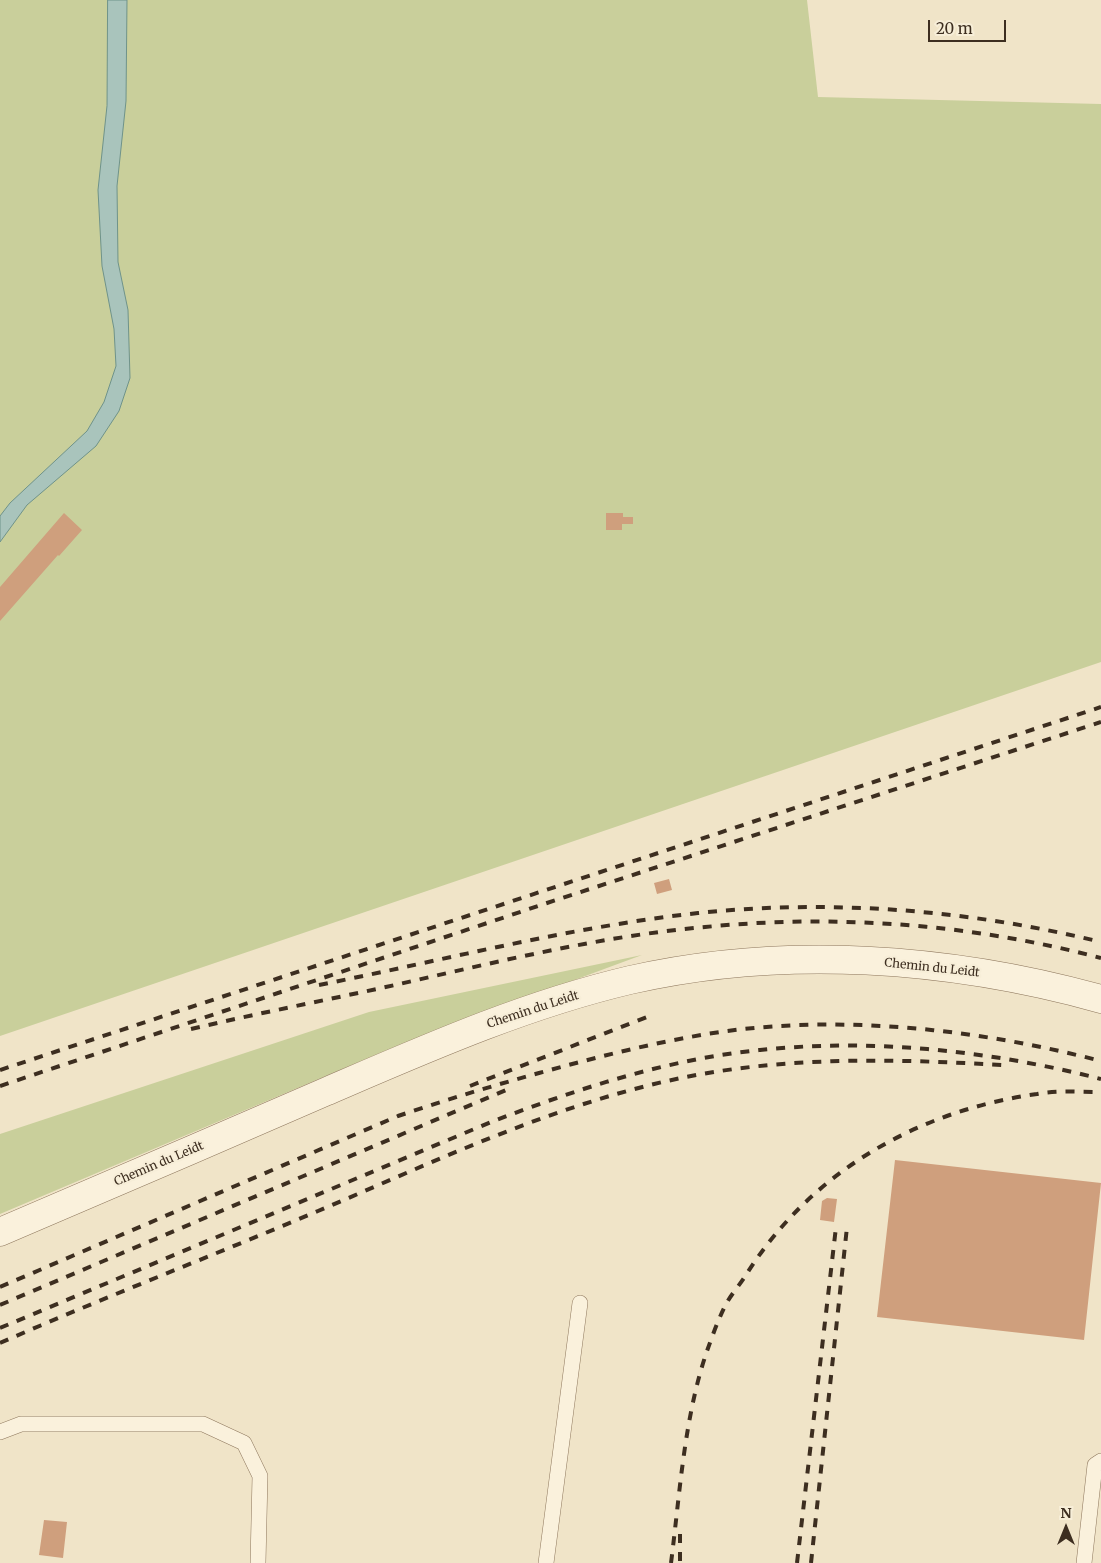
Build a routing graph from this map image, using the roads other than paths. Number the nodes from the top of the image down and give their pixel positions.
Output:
1 (1101, 999) edge
2 (0, 1232) edge
3 (580, 1303) dead end
4 (0, 1432) edge
5 (1101, 1461) edge
6 (258, 1563) edge
7 (546, 1563) edge
8 (1084, 1563) edge

1 - 2 street, Chemin du Leidt
3 - 7 lane
4 - 6 lane
5 - 8 lane

